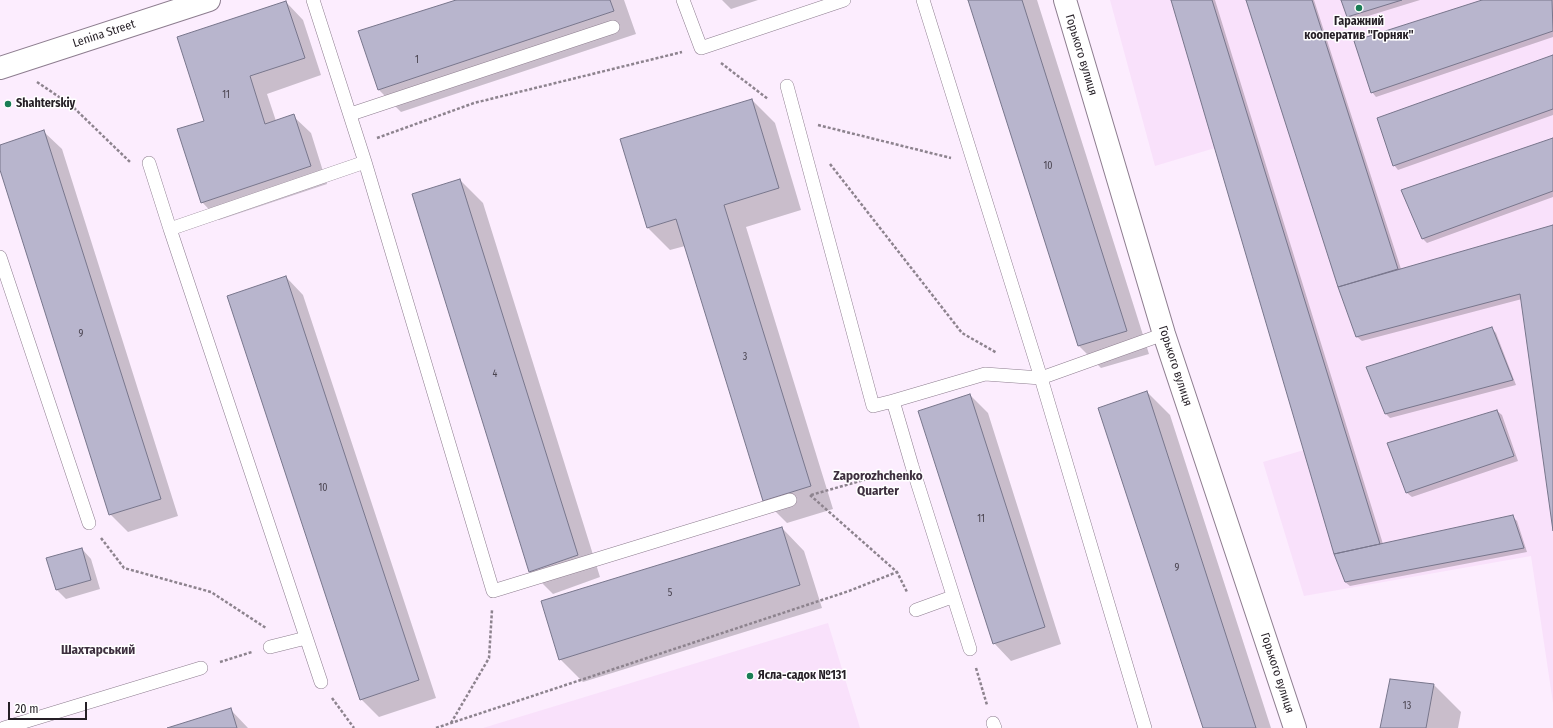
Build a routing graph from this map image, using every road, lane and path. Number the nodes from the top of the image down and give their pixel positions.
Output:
1 (209, 0) edge
2 (313, 0) edge
3 (683, 0) edge
4 (844, 0) edge
5 (923, 0) edge
6 (1065, 0) edge
7 (613, 27) dead end
8 (701, 48) junction
9 (5, 66) edge
10 (787, 86) dead end
11 (351, 114) junction
12 (796, 120) junction
13 (360, 145) junction
14 (366, 162) junction
15 (148, 163) dead end
16 (974, 163) junction
17 (830, 164) dead end
18 (156, 187) junction
19 (170, 229) junction
20 (0, 257) edge
21 (1164, 334) junction
22 (1001, 356) dead end
23 (1041, 378) junction
24 (893, 401) junction
25 (912, 466) junction
26 (811, 495) junction
27 (790, 500) joint
28 (89, 523) joint
29 (897, 572) junction
30 (493, 591) junction
31 (952, 597) junction
32 (916, 610) joint
33 (306, 638) junction
34 (288, 642) junction
35 (270, 647) joint
36 (970, 649) joint
37 (201, 668) joint
38 (321, 682) joint
39 (451, 723) junction
40 (994, 725) edge
41 (4, 728) edge
42 (354, 728) edge
43 (436, 728) edge
44 (1145, 728) edge
45 (1295, 728) edge

1 - 9 street, Lenina Street
2 - 11 lane
3 - 8 lane
4 - 8 lane
5 - 16 lane
6 - 21 street, Горького вулиця
7 - 11 lane
8 - 12 path
8 - 13 path
9 - 18 path
10 - 12 lane
11 - 13 lane
12 - 16 path
12 - 24 lane
13 - 14 lane
14 - 19 lane
14 - 30 lane
15 - 18 lane
16 - 23 lane
17 - 22 path
18 - 19 lane
19 - 33 lane
20 - 28 lane
21 - 23 lane
21 - 45 street, Горького вулиця
23 - 24 lane
23 - 44 lane
24 - 25 lane
25 - 26 path
25 - 31 lane
26 - 27 path
26 - 29 path
27 - 30 lane
28 - 34 path
29 - 32 path
29 - 39 path
30 - 39 path
31 - 32 lane
31 - 36 lane
33 - 34 lane
33 - 38 lane
34 - 35 lane
35 - 37 path
36 - 40 path
37 - 41 lane
38 - 42 path
39 - 43 path

